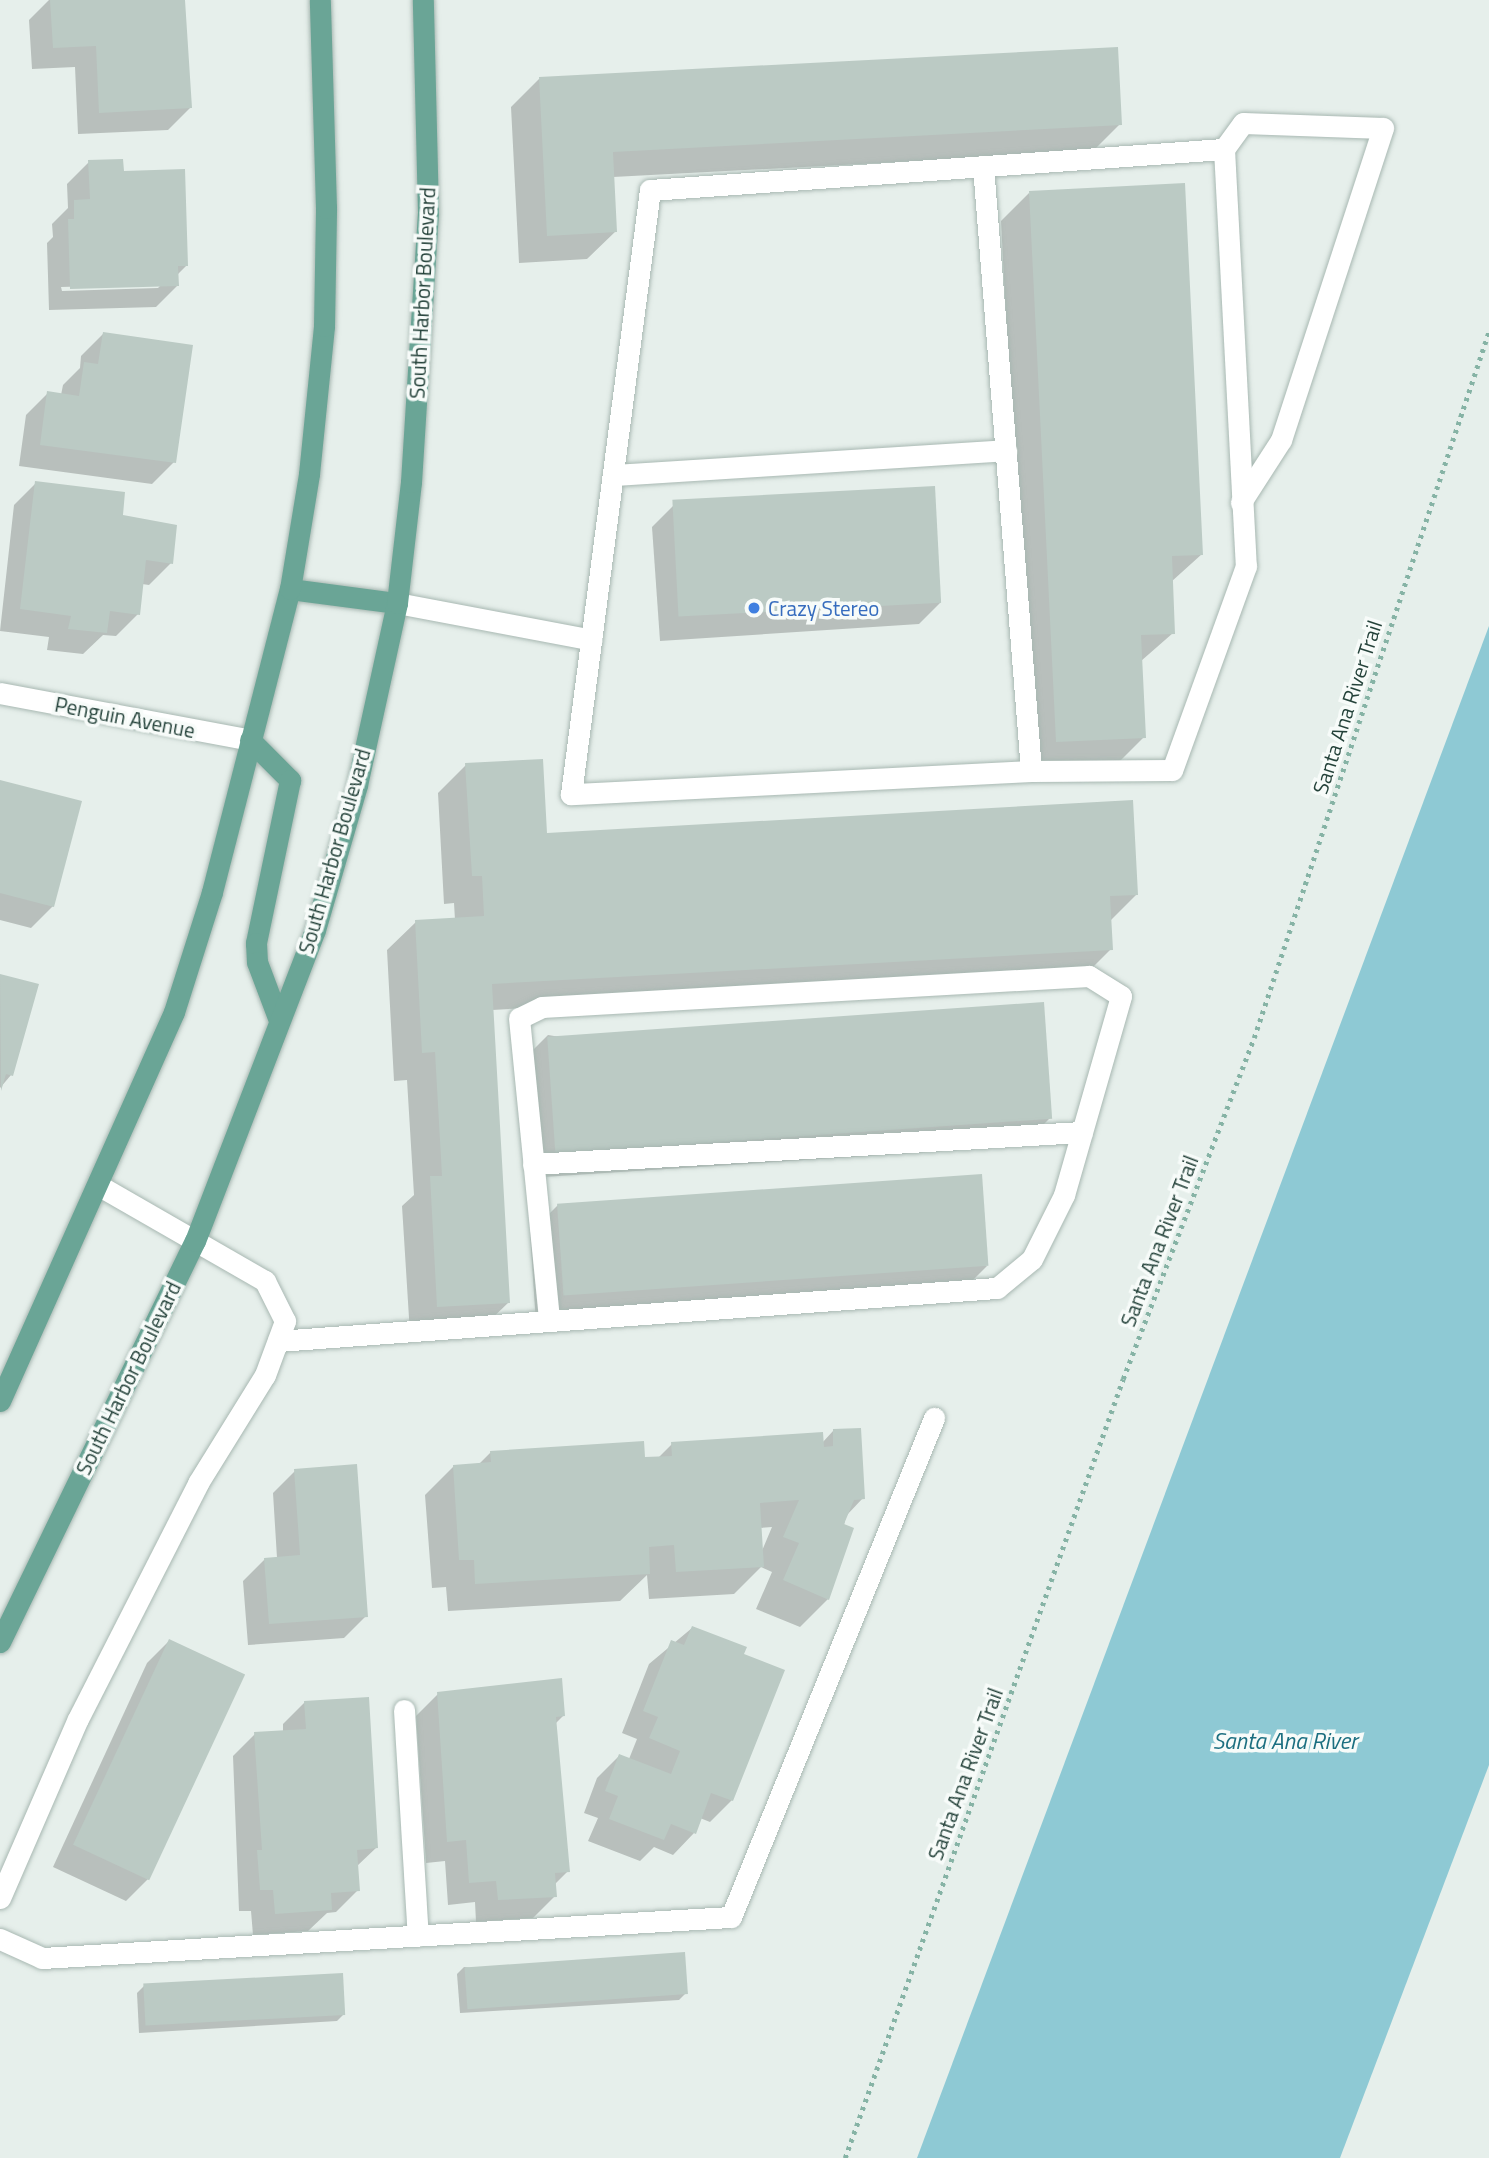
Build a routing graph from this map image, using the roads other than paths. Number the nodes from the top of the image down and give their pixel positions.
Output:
1 (320, 0) edge
2 (423, 0) edge
3 (1224, 149) junction
4 (983, 166) junction
5 (1006, 450) junction
6 (613, 475) junction
7 (1241, 502) junction
8 (290, 589) junction
9 (397, 603) junction
10 (592, 640) junction
11 (0, 693) edge
12 (250, 740) junction
13 (1031, 771) junction
14 (278, 1018) junction
15 (1082, 1132) junction
16 (533, 1164) junction
17 (98, 1185) junction
18 (195, 1241) junction
19 (549, 1320) junction
20 (278, 1341) junction
21 (0, 1401) edge
22 (934, 1418) dead end
23 (0, 1642) edge
24 (404, 1710) dead end
25 (0, 1898) edge
26 (418, 1936) junction
27 (0, 1939) edge

1 - 8 main road
2 - 9 main road, South Harbor Boulevard
3 - 4 street
3 - 7 street
3 - 7 street
4 - 5 street
4 - 6 street
5 - 6 street
5 - 13 street
6 - 10 street
7 - 13 street
8 - 9 main road
8 - 12 main road
9 - 10 street
9 - 14 main road, South Harbor Boulevard
10 - 13 street
11 - 12 street, Penguin Avenue
12 - 14 main road
12 - 17 main road
14 - 18 main road, South Harbor Boulevard
15 - 16 street
15 - 16 street
15 - 19 street
16 - 19 street
17 - 18 street
17 - 21 main road
18 - 20 street
18 - 23 main road, South Harbor Boulevard
19 - 20 street
20 - 25 street
22 - 26 street
24 - 26 street
26 - 27 street

